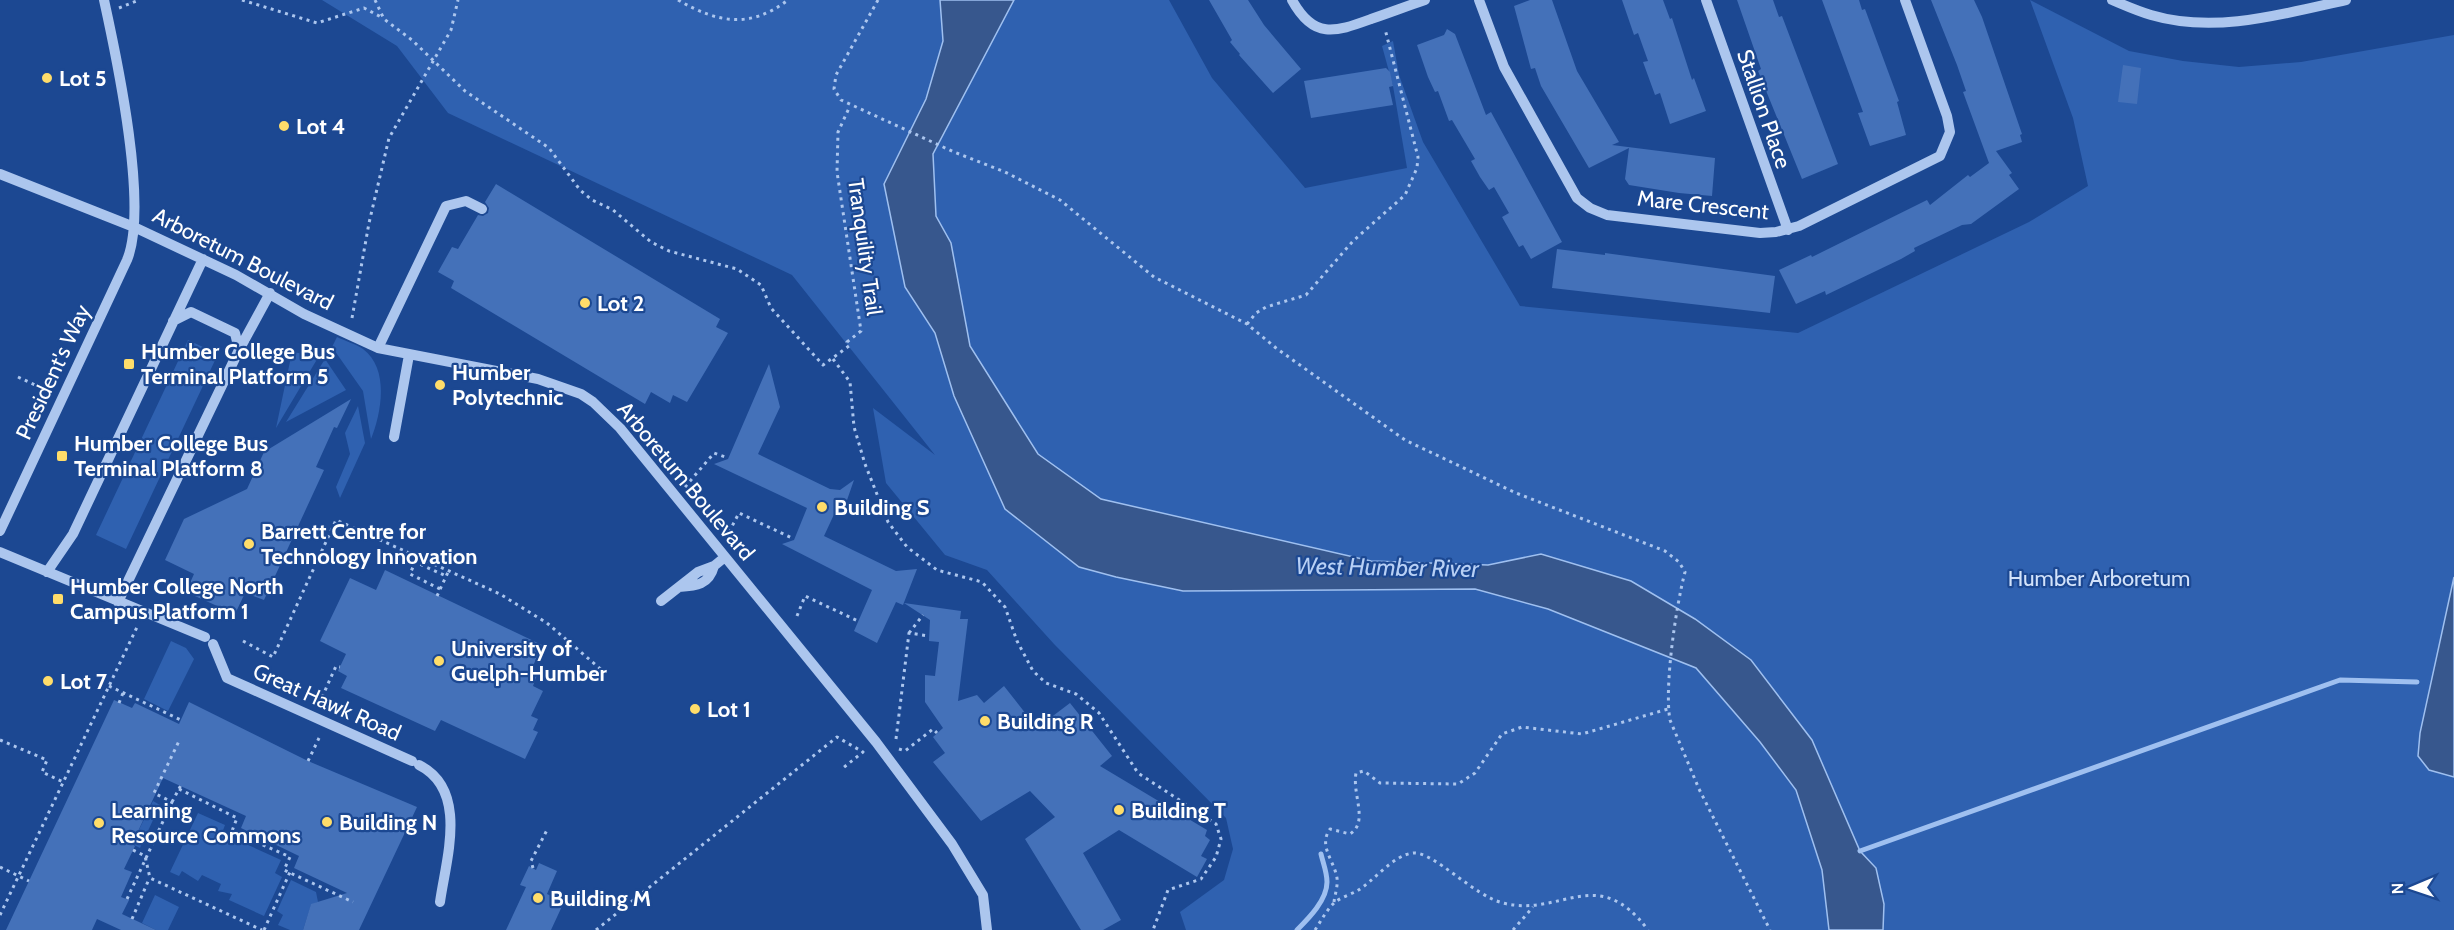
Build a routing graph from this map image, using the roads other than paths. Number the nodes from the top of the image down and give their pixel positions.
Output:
1 (104, 0) edge
2 (1292, 0) edge
3 (1425, 0) edge
4 (1479, 0) edge
5 (1706, 0) edge
6 (1905, 0) edge
7 (2112, 0) edge
8 (2346, 0) edge
9 (0, 174) edge
10 (482, 209) dead end
11 (134, 227) junction
12 (1788, 230) junction
13 (203, 259) junction
14 (270, 293) junction
15 (173, 321) junction
16 (378, 348) junction
17 (239, 350) junction
18 (409, 355) junction
19 (394, 437) dead end
20 (0, 531) edge
21 (0, 552) edge
22 (725, 557) junction
23 (47, 572) junction
24 (661, 601) dead end
25 (118, 602) junction
26 (440, 902) dead end
27 (987, 930) edge

1 - 11 street, President's Way
2 - 3 street
4 - 12 street, Mare Crescent
5 - 12 street, Stallion Place
6 - 12 street, Mare Crescent
7 - 8 street
9 - 11 street, Arboretum Boulevard
10 - 16 street
11 - 13 street, Arboretum Boulevard
11 - 20 street, President's Way
13 - 14 street, Arboretum Boulevard
13 - 15 street
14 - 16 street, Arboretum Boulevard
14 - 17 street
15 - 17 street
15 - 23 street
16 - 18 street, Arboretum Boulevard
17 - 25 street
18 - 19 street
18 - 22 street, Arboretum Boulevard
21 - 23 street, Great Hawk Road
22 - 24 street
22 - 27 street, Arboretum Boulevard
23 - 25 street, Great Hawk Road
25 - 26 street, Great Hawk Road

